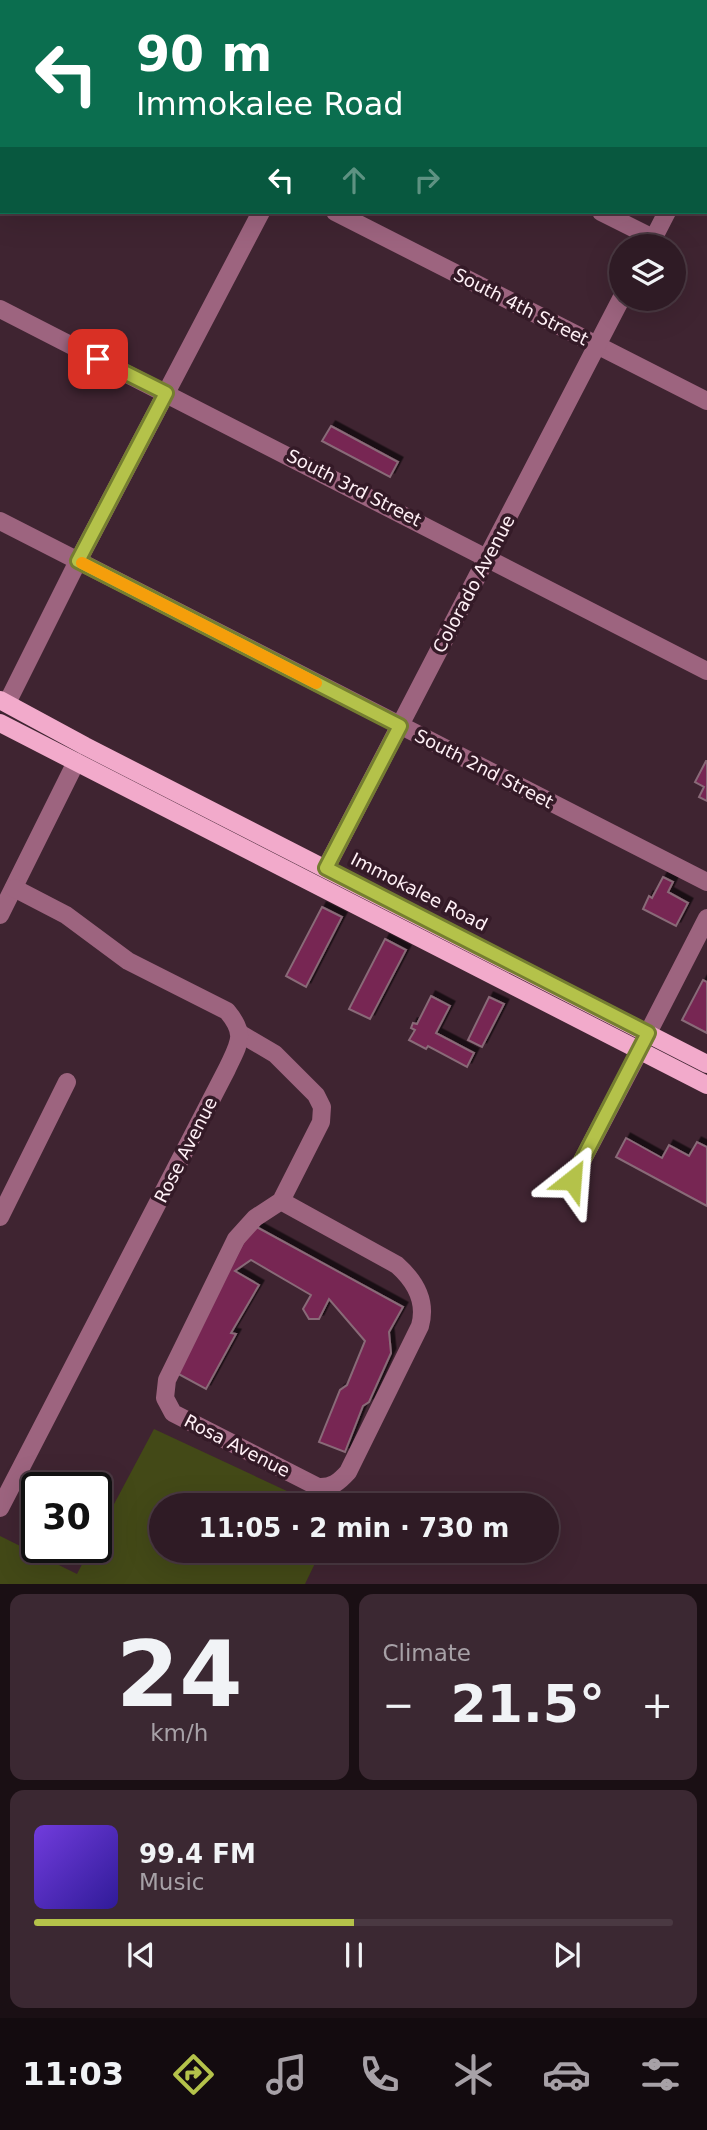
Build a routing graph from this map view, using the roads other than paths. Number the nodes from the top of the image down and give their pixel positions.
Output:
1 (260, 214) edge
2 (339, 214) edge
3 (604, 214) edge
4 (666, 214) edge
5 (636, 234) edge
6 (656, 234) edge
7 (0, 309) edge
8 (615, 311) edge
9 (597, 345) junction
10 (166, 393) junction
11 (707, 401) edge
12 (0, 521) edge
13 (488, 557) junction
14 (78, 561) junction
15 (707, 671) edge
16 (2, 707) edge
17 (0, 723) edge
18 (400, 726) junction
19 (80, 754) junction
20 (326, 868) junction
21 (707, 882) edge
22 (317, 886) junction
23 (14, 888) junction
24 (0, 915) edge
25 (707, 918) edge
26 (648, 1033) junction
27 (241, 1034) junction
28 (640, 1050) junction
29 (707, 1064) edge
30 (67, 1082) dead end
31 (707, 1085) edge
32 (572, 1180) dead end
33 (281, 1201) junction
34 (0, 1217) edge
35 (0, 1508) edge

1 - 10 street
2 - 9 street, South 4th Street
3 - 5 street
4 - 6 street
7 - 10 street, South 3rd Street
8 - 9 street, Colorado Avenue
9 - 11 street, South 4th Street
9 - 13 street, Colorado Avenue
10 - 13 street, South 3rd Street
10 - 14 street
12 - 14 street, South 2nd Street
13 - 15 street, South 3rd Street
13 - 18 street, Colorado Avenue
14 - 16 street
14 - 18 street, South 2nd Street
16 - 19 main road, Immokalee Road
17 - 19 main road, Immokalee Road
18 - 20 street, Colorado Avenue
18 - 21 street, South 2nd Street
19 - 20 main road, Immokalee Road
19 - 22 main road, Immokalee Road
19 - 23 street
20 - 22 main road
20 - 26 main road, Immokalee Road
22 - 28 main road, Immokalee Road
23 - 24 street
23 - 27 street
25 - 26 street
26 - 28 main road
26 - 29 main road, Immokalee Road
27 - 33 street, Rosa Avenue
27 - 35 street, Rose Avenue
28 - 31 main road, Immokalee Road
28 - 32 street
30 - 34 street
33 - 33 street, Rosa Avenue

